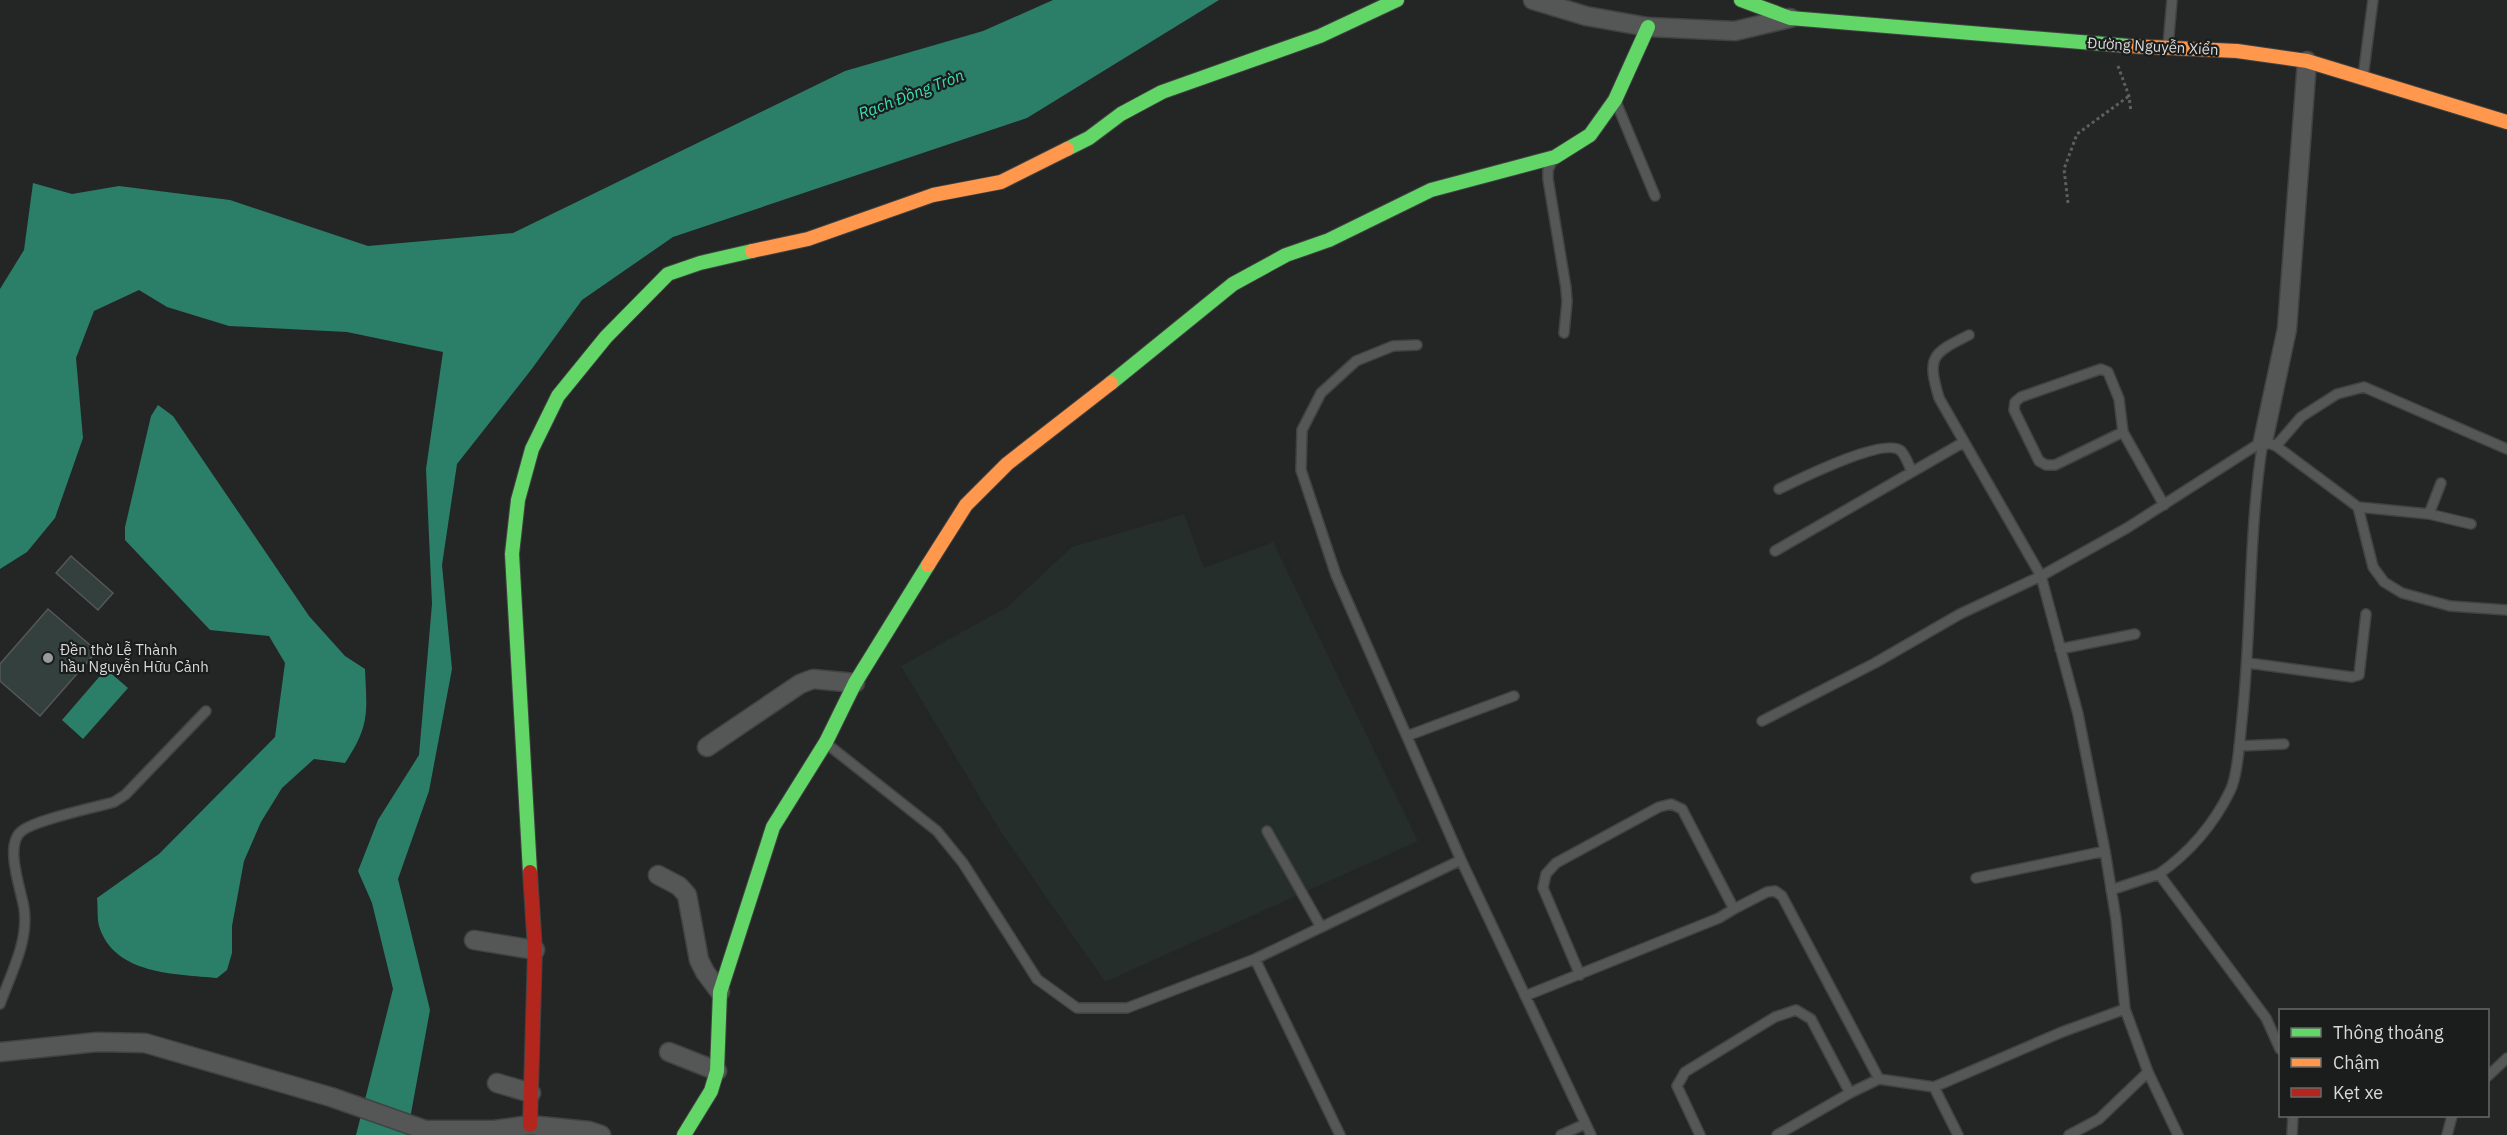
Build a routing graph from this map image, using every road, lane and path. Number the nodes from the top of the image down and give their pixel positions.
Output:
1 (1397, 0) edge
2 (1533, 0) edge
3 (1741, 0) edge
4 (2172, 0) edge
5 (2373, 0) edge
6 (1790, 18) junction
7 (1647, 27) junction
8 (2110, 45) junction
9 (2168, 46) junction
10 (2307, 61) junction
11 (2362, 77) junction
12 (2129, 96) junction
13 (1615, 100) junction
14 (2131, 112) dead end
15 (2507, 122) edge
16 (1555, 157) junction
17 (1655, 196) dead end
18 (2068, 203) dead end
19 (1564, 333) dead end
20 (1969, 335) dead end
21 (1417, 345) dead end
22 (2123, 432) junction
23 (1964, 442) junction
24 (2270, 443) junction
25 (2507, 449) edge
26 (1912, 472) junction
27 (2441, 483) dead end
28 (1779, 489) dead end
29 (2164, 505) junction
30 (2358, 507) junction
31 (2429, 514) junction
32 (2471, 524) dead end
33 (1775, 551) dead end
34 (2041, 576) junction
35 (2507, 610) edge
36 (2366, 614) dead end
37 (2135, 634) dead end
38 (2060, 648) junction
39 (2248, 663) junction
40 (855, 683) junction
41 (1514, 696) dead end
42 (206, 711) dead end
43 (1762, 721) dead end
44 (1407, 736) junction
45 (826, 742) junction
46 (2284, 744) dead end
47 (2239, 746) junction
48 (707, 747) dead end
49 (1267, 831) dead end
50 (2105, 851) junction
51 (1461, 860) junction
52 (2159, 874) junction
53 (658, 875) dead end
54 (1976, 878) dead end
55 (2111, 890) junction
56 (1734, 909) junction
57 (1321, 927) junction
58 (474, 940) dead end
59 (535, 950) junction
60 (1255, 959) junction
61 (1580, 975) junction
62 (720, 992) junction
63 (1525, 996) junction
64 (0, 1004) edge
65 (2125, 1009) junction
66 (2279, 1047) edge
67 (0, 1052) edge
68 (669, 1052) dead end
69 (2507, 1058) edge
70 (717, 1071) junction
71 (2148, 1072) junction
72 (2489, 1074) edge
73 (1880, 1079) junction
74 (497, 1083) dead end
75 (1934, 1087) junction
76 (531, 1093) junction
77 (1850, 1093) junction
78 (2293, 1117) edge
79 (2452, 1117) edge
80 (1585, 1124) junction
81 (530, 1125) junction
82 (601, 1135) edge
83 (684, 1135) edge
84 (1340, 1135) edge
85 (1561, 1135) edge
86 (1591, 1135) edge
87 (1700, 1135) edge
88 (1777, 1135) edge
89 (1958, 1135) edge
90 (2069, 1135) edge
91 (2178, 1135) edge
92 (2292, 1135) edge
93 (2447, 1135) edge

1 - 59 street
2 - 7 street, Đường Nguyễn Xiển
3 - 6 street, Đường Nguyễn Xiển
4 - 9 lane
5 - 11 lane
6 - 7 street, Đường Nguyễn Xiển
6 - 8 street, Đường Nguyễn Xiển
7 - 13 street
8 - 9 street, Đường Nguyễn Xiển
8 - 12 path
9 - 10 street, Đường Nguyễn Xiển
10 - 11 street, Đường Nguyễn Xiển
10 - 24 street
11 - 15 street, Đường Nguyễn Xiển
12 - 14 path
12 - 18 path
13 - 16 street
13 - 17 lane
16 - 19 lane
16 - 40 street
20 - 23 lane
21 - 44 lane
22 - 22 lane
22 - 29 lane
23 - 26 lane
23 - 34 lane
24 - 25 lane
24 - 29 lane
24 - 30 lane
24 - 39 lane
26 - 28 lane
26 - 33 lane
27 - 31 lane
29 - 34 lane
30 - 31 lane
30 - 35 lane
31 - 32 lane
34 - 38 lane
34 - 43 lane
36 - 39 lane
37 - 38 lane
38 - 50 lane
39 - 47 lane
40 - 45 street
40 - 48 street
41 - 44 lane
42 - 64 lane
44 - 51 lane
45 - 60 lane
45 - 62 street
46 - 47 lane
47 - 52 lane
49 - 57 lane
50 - 54 lane
50 - 55 lane
51 - 57 lane
51 - 63 lane
52 - 55 lane
52 - 66 lane
53 - 62 street
55 - 65 lane
56 - 61 lane
56 - 61 lane
56 - 73 lane
57 - 60 lane
58 - 59 street
59 - 76 street
60 - 84 lane
61 - 63 lane
62 - 70 street
63 - 80 lane
65 - 71 lane
65 - 75 lane
67 - 81 street
68 - 70 street
69 - 72 lane
70 - 83 street
71 - 90 lane
71 - 91 lane
73 - 75 lane
73 - 77 lane
74 - 76 street
75 - 89 lane
76 - 81 street
77 - 87 lane
77 - 88 lane
78 - 92 lane
79 - 93 lane
80 - 85 lane
80 - 86 lane
81 - 82 street

